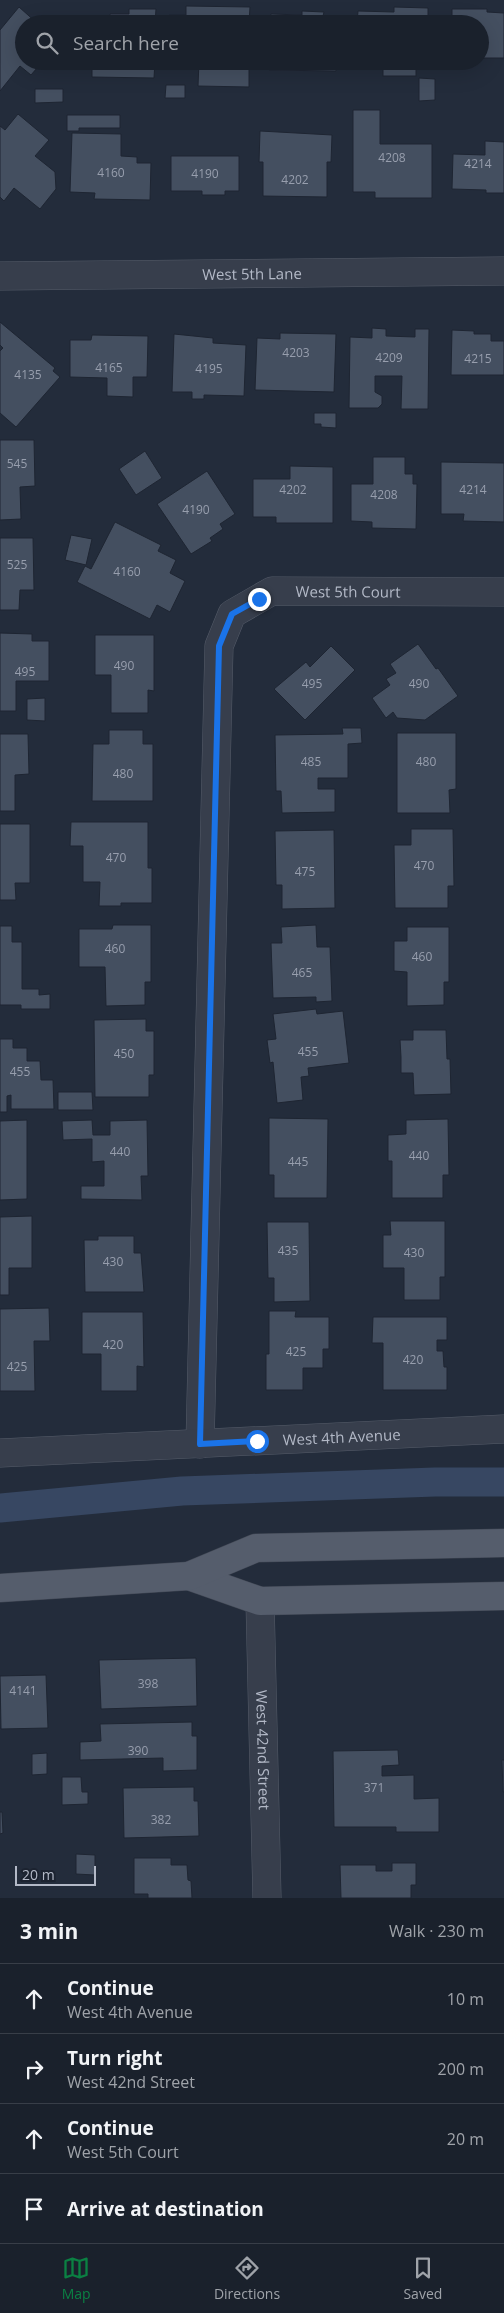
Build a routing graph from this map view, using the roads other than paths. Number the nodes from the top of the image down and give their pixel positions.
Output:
1 (504, 271) edge
2 (0, 276) edge
3 (504, 592) edge
4 (504, 1430) edge
5 (200, 1444) junction
6 (0, 1453) edge
7 (504, 1543) edge
8 (189, 1576) junction
9 (0, 1588) edge
10 (504, 1596) edge
11 (260, 1601) junction
12 (267, 1898) edge

1 - 2 street, West 5th Lane
3 - 5 street, West 5th Court
4 - 5 street, West 4th Avenue
5 - 6 street, West 4th Avenue
7 - 8 main road
8 - 9 main road
8 - 11 main road
10 - 11 main road
11 - 12 street, West 42nd Street

